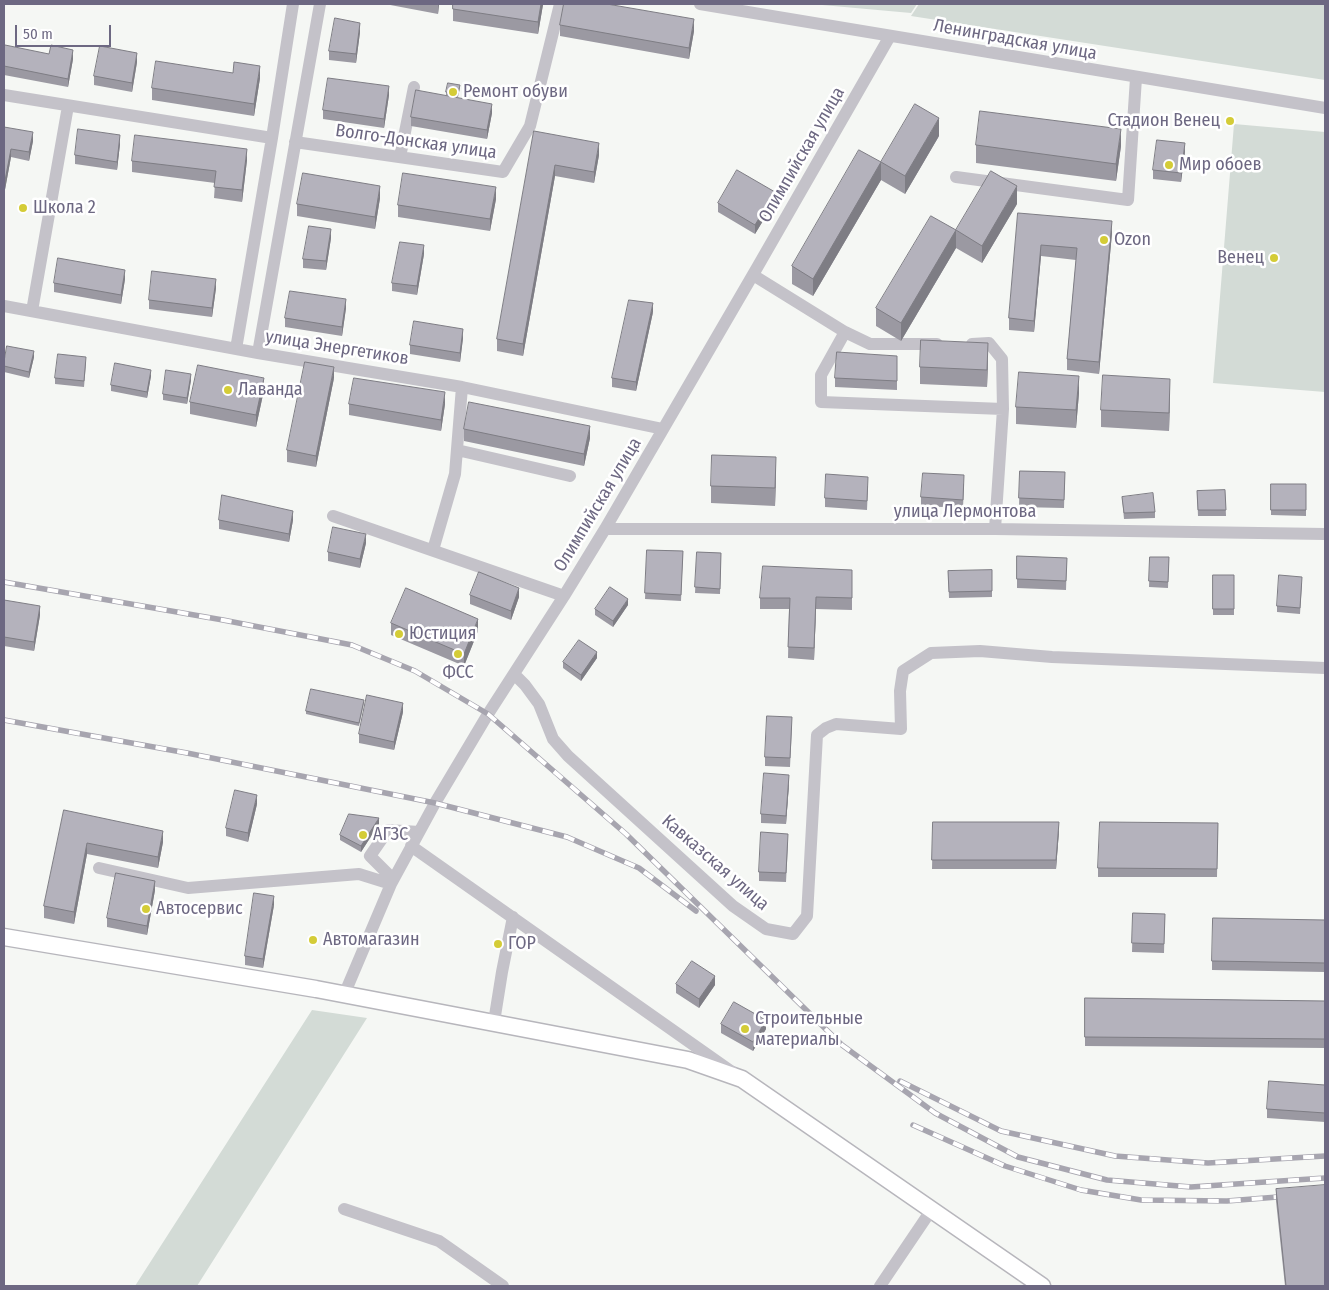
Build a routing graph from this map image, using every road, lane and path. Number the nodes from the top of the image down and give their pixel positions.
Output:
1 (293, 4) edge
2 (320, 4) edge
3 (560, 4) edge
4 (700, 4) edge
5 (890, 36) junction
6 (1136, 78) junction
7 (414, 87) dead end
8 (4, 95) edge
9 (68, 106) junction
10 (1325, 108) edge
11 (272, 138) junction
12 (295, 142) junction
13 (400, 157) junction
14 (956, 177) dead end
15 (753, 275) junction
16 (4, 306) edge
17 (32, 311) junction
18 (845, 332) junction
19 (236, 349) junction
20 (258, 353) junction
21 (462, 387) junction
22 (1003, 410) junction
23 (663, 429) junction
24 (457, 450) junction
25 (570, 476) dead end
26 (333, 516) dead end
27 (605, 529) junction
28 (995, 529) junction
29 (1325, 534) edge
30 (433, 550) junction
31 (564, 596) junction
32 (1325, 668) edge
33 (514, 674) junction
34 (419, 832) junction
35 (411, 846) junction
36 (99, 868) dead end
37 (392, 881) junction
38 (513, 917) junction
39 (4, 937) edge
40 (344, 995) junction
41 (494, 1022) junction
42 (742, 1079) junction
43 (344, 1209) dead end
44 (932, 1209) junction
45 (503, 1286) edge
46 (880, 1286) edge
47 (1042, 1286) edge

1 - 11 street
2 - 12 street
3 - 13 street, Волго-Донская улица
4 - 5 street, Ленинградская улица
5 - 6 street, Ленинградская улица
5 - 15 street, Олимпийская улица
6 - 10 street, Ленинградская улица
6 - 14 street
7 - 13 street
8 - 9 street
9 - 11 street
9 - 17 street
11 - 19 street
12 - 13 street, Волго-Донская улица
12 - 20 street
15 - 18 street
15 - 23 street, Олимпийская улица
16 - 17 street, улица Энергетиков
17 - 19 street, улица Энергетиков
18 - 22 street
18 - 22 street
19 - 20 street, улица Энергетиков
20 - 21 street, улица Энергетиков
21 - 23 street, улица Энергетиков
21 - 24 street
22 - 28 street
23 - 27 street, Олимпийская улица
24 - 25 street
24 - 30 street
26 - 30 street
27 - 28 street, улица Лермонтова
27 - 31 street, Олимпийская улица
28 - 29 street, улица Лермонтова
30 - 31 street
31 - 33 street, Олимпийская улица
32 - 33 street, Кавказская улица
33 - 34 street, Олимпийская улица
34 - 35 street, Олимпийская улица
34 - 37 street
35 - 37 street, Олимпийская улица
35 - 38 street
36 - 37 street
37 - 40 street, Олимпийская улица
38 - 41 street
38 - 42 street
39 - 40 main road
40 - 41 main road
41 - 42 main road
42 - 44 main road
43 - 45 street
44 - 46 street
44 - 47 main road

